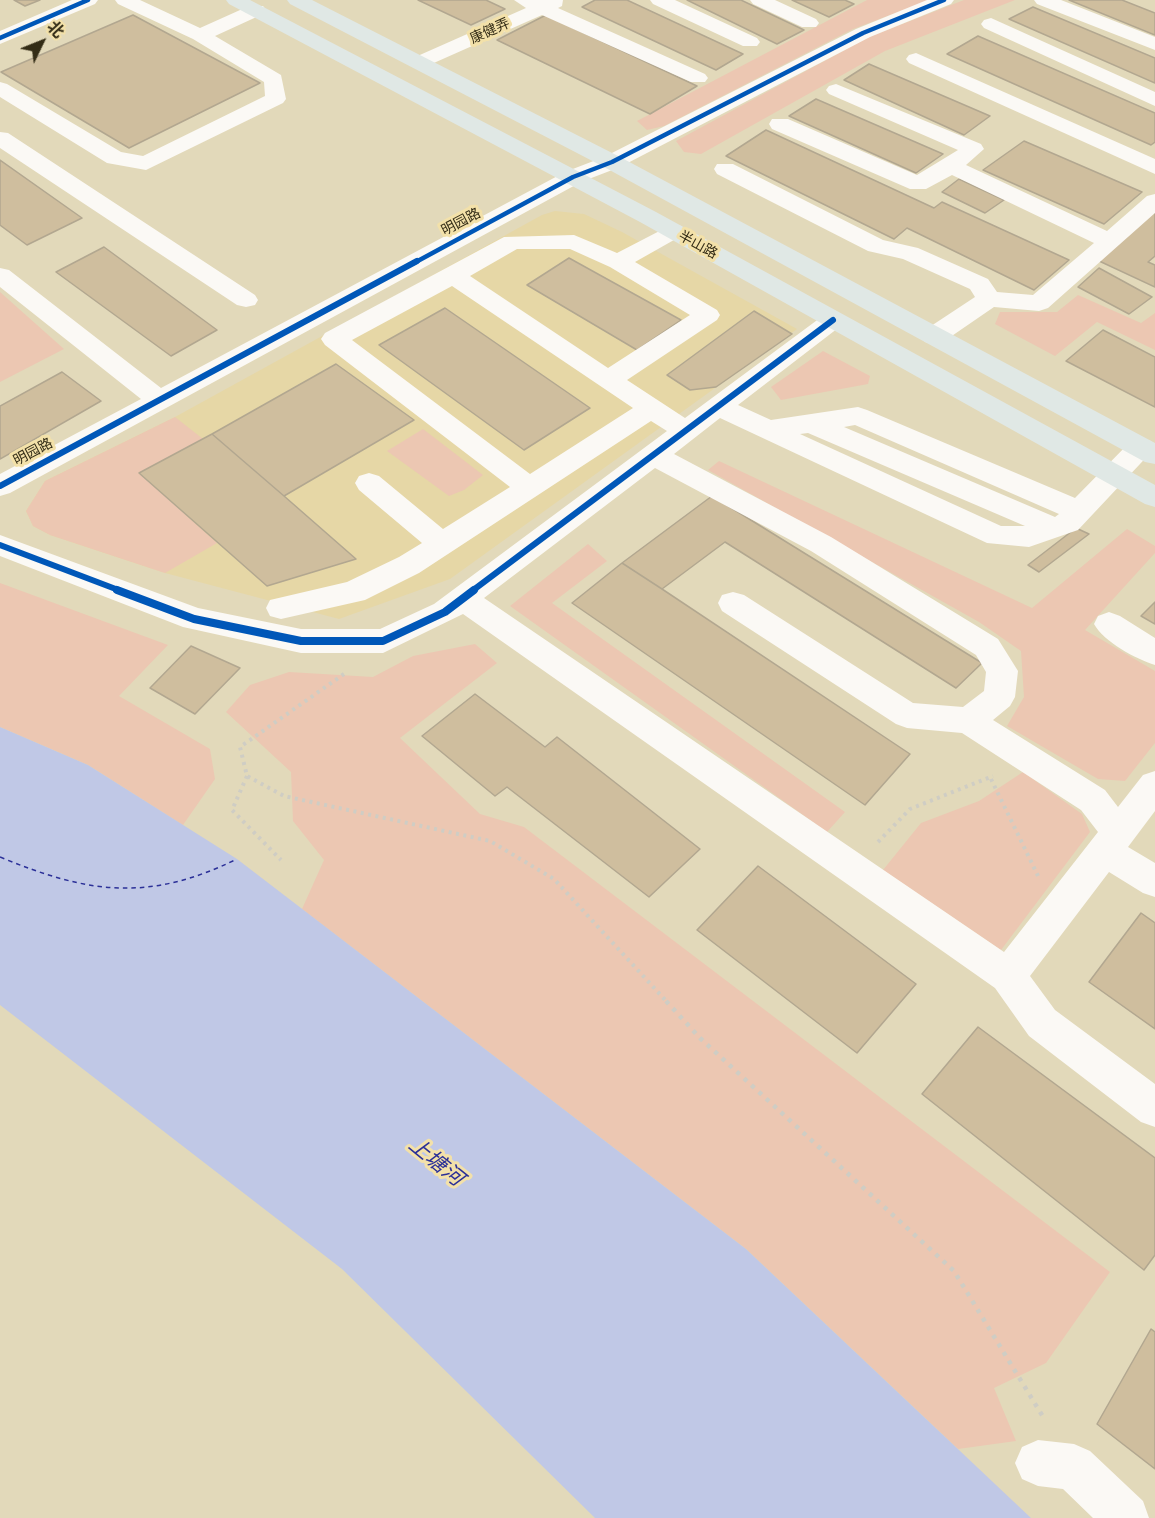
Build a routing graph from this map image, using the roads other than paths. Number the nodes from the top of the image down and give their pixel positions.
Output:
1 (88, 0) edge
2 (125, 0) edge
3 (236, 0) edge
4 (297, 0) edge
5 (660, 0) edge
6 (760, 0) edge
7 (944, 0) edge
8 (1044, 0) edge
9 (542, 2) edge
10 (256, 10) junction
11 (10, 14) dead end
12 (809, 23) dead end
13 (991, 24) dead end
14 (29, 25) junction
15 (201, 35) junction
16 (0, 38) edge
17 (750, 42) dead end
18 (1155, 44) edge
19 (916, 59) dead end
20 (420, 62) junction
21 (698, 78) dead end
22 (0, 88) edge
23 (836, 90) dead end
24 (1155, 100) edge
25 (780, 124) dead end
26 (0, 138) edge
27 (612, 162) junction
28 (951, 166) junction
29 (1155, 166) edge
30 (725, 169) dead end
31 (573, 177) junction
32 (1155, 201) edge
33 (673, 231) junction
34 (1109, 241) junction
35 (618, 262) junction
36 (0, 275) edge
37 (453, 276) junction
38 (989, 299) junction
39 (246, 300) dead end
40 (833, 320) junction
41 (303, 322) junction
42 (934, 336) junction
43 (334, 339) junction
44 (608, 380) junction
45 (159, 400) junction
46 (718, 407) junction
47 (651, 409) junction
48 (810, 423) junction
49 (767, 430) junction
50 (685, 431) junction
51 (1148, 452) edge
52 (654, 455) junction
53 (1115, 475) junction
54 (369, 483) dead end
55 (0, 486) edge
56 (528, 486) junction
57 (1155, 497) edge
58 (1080, 512) junction
59 (1055, 528) junction
60 (442, 544) junction
61 (0, 545) edge
62 (463, 599) junction
63 (733, 603) dead end
64 (281, 608) dead end
65 (1109, 624) dead end
66 (1155, 653) edge
67 (969, 721) junction
68 (1155, 785) edge
69 (1111, 841) junction
70 (1155, 882) edge
71 (1008, 976) junction
72 (1155, 1108) edge
73 (1056, 1465) road end
74 (1126, 1518) edge

1 - 14 street
2 - 15 street
3 - 10 main road, 半山路
4 - 20 main road, 半山路
5 - 17 street
6 - 12 street
7 - 27 street, 明园路
8 - 18 street
9 - 20 street, 康健弄
9 - 21 street
10 - 15 street
10 - 31 main road, 半山路
11 - 14 street
13 - 24 street
14 - 16 street
15 - 22 street
19 - 29 street
20 - 27 main road, 半山路
23 - 28 street
25 - 28 street
26 - 39 street
27 - 31 street, 明园路
27 - 42 main road, 半山路
28 - 34 street
30 - 38 street
31 - 33 main road, 半山路
31 - 41 street, 明园路
32 - 34 street
33 - 35 street
33 - 40 main road, 半山路
34 - 38 street
35 - 37 street
35 - 44 street
36 - 45 street
37 - 43 street
37 - 44 street
38 - 42 street
40 - 46 street
40 - 53 main road, 半山路
41 - 43 street
41 - 45 street, 明园路
42 - 51 main road, 半山路
43 - 56 street
44 - 47 street
45 - 55 street, 明园路
46 - 49 street
46 - 50 street
47 - 50 street
47 - 56 street
48 - 49 street
48 - 58 street
48 - 59 street
49 - 59 street
50 - 52 street
51 - 53 street
52 - 62 street
52 - 67 street
53 - 57 main road, 半山路
53 - 58 street
54 - 60 street
56 - 60 street
58 - 59 street
60 - 64 street
61 - 62 street
62 - 71 street
63 - 67 street
65 - 66 street
67 - 69 street
68 - 69 street
69 - 70 street
69 - 71 street
71 - 72 street
73 - 74 street

